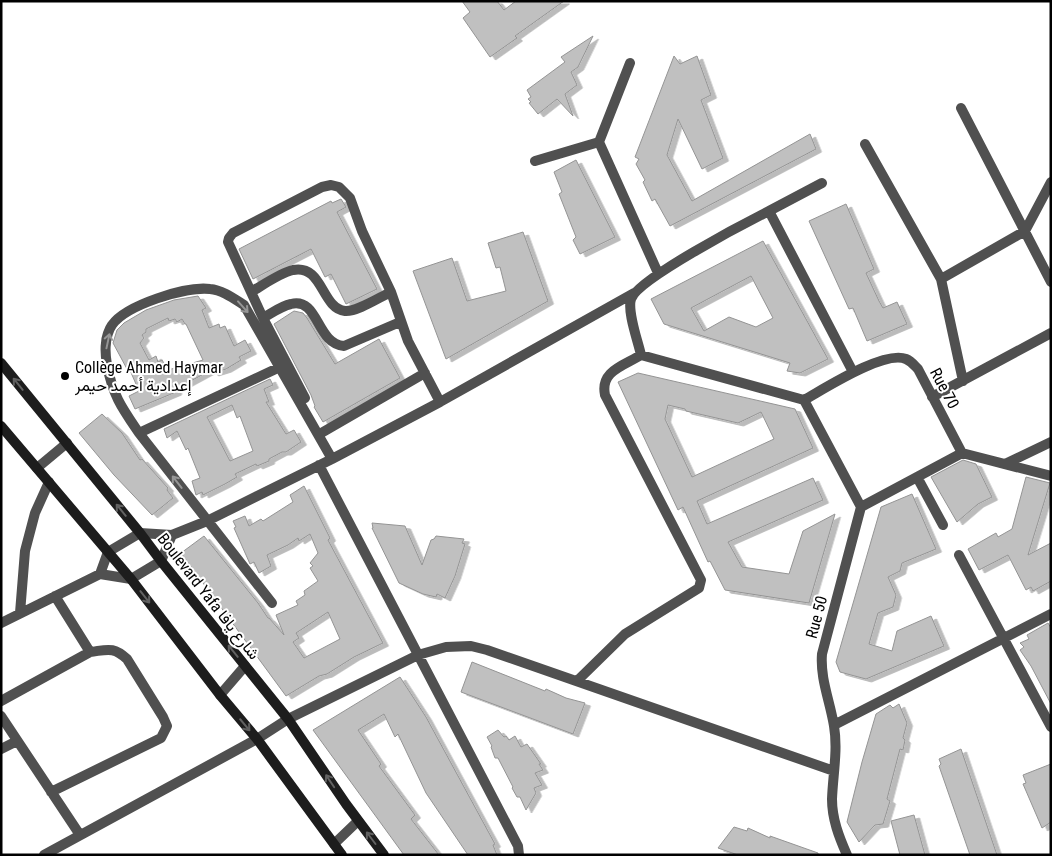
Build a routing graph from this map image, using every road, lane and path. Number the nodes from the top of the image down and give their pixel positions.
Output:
1 (630, 63) dead end
2 (961, 108) dead end
3 (598, 142) junction
4 (865, 144) dead end
5 (535, 161) dead end
6 (1051, 182) edge
7 (822, 183) dead end
8 (769, 211) junction
9 (1025, 232) junction
10 (658, 273) junction
11 (941, 279) junction
12 (1051, 282) edge
13 (251, 292) junction
14 (392, 292) junction
15 (634, 293) junction
16 (263, 318) junction
17 (400, 322) junction
18 (1051, 333) edge
19 (641, 355) junction
20 (1, 363) edge
21 (280, 367) junction
22 (853, 372) junction
23 (424, 373) junction
24 (963, 380) junction
25 (932, 397) junction
26 (804, 400) junction
27 (440, 402) junction
28 (1, 426) edge
29 (323, 432) junction
30 (140, 433) junction
31 (1051, 442) edge
32 (67, 443) junction
33 (962, 453) junction
34 (334, 458) junction
35 (1005, 464) junction
36 (319, 465) junction
37 (37, 468) junction
38 (1051, 476) edge
39 (917, 478) junction
40 (49, 482) junction
41 (861, 507) junction
42 (207, 521) junction
43 (943, 526) dead end
44 (140, 533) junction
45 (172, 535) junction
46 (108, 552) junction
47 (959, 555) dead end
48 (161, 561) junction
49 (100, 574) junction
50 (131, 579) junction
51 (55, 596) junction
52 (272, 603) dead end
53 (20, 613) junction
54 (1051, 614) edge
55 (1, 623) edge
56 (1003, 639) junction
57 (90, 652) junction
58 (418, 655) junction
59 (245, 666) junction
60 (576, 681) junction
61 (220, 695) junction
62 (1, 701) edge
63 (1, 716) edge
64 (288, 719) junction
65 (834, 725) junction
66 (1051, 727) edge
67 (257, 739) junction
68 (16, 741) junction
69 (1, 749) edge
70 (834, 771) junction
71 (52, 792) junction
72 (358, 821) junction
73 (80, 835) junction
74 (334, 844) junction
75 (44, 855) edge
76 (342, 855) edge
77 (384, 855) edge
78 (519, 855) edge
79 (847, 855) edge

1 - 3 street
2 - 9 street
3 - 5 street
3 - 10 street
4 - 11 street
6 - 9 street
7 - 8 street
8 - 10 street
8 - 22 street
9 - 11 street
9 - 12 street
10 - 15 street
11 - 24 street
13 - 14 street
13 - 14 street
13 - 16 street
14 - 17 street
15 - 19 street
15 - 27 street
16 - 17 street
16 - 29 street
17 - 23 street
18 - 24 street
19 - 26 street
19 - 60 street
32 -> 20 street, Boulevard Yafa شارع يافا
21 - 30 street
30 -> 21 street
21 - 34 street
22 - 25 street, Rue 70
22 - 26 street, Rue 70
23 - 27 street
23 - 29 street
24 - 25 street
25 - 33 street, Rue 70
26 - 41 street
27 - 34 street
28 - 37 street
29 - 34 street
42 -> 30 street
31 - 35 street
32 - 37 street
44 -> 32 street, Boulevard Yafa شارع يافا
33 - 35 street
33 - 39 street
34 - 36 street
35 - 38 street
36 - 42 street
36 - 58 street
37 - 40 street
39 - 41 street
39 - 43 street
40 - 46 street
40 - 53 street
41 - 65 street, Rue 50
42 - 45 street
42 - 52 street
44 - 45 street
44 - 46 street
44 - 48 street, Boulevard Yafa شارع يافا
45 - 48 street
46 - 49 street
46 - 50 street
47 - 56 street
48 - 50 street
59 -> 48 street, Boulevard Yafa شارع يافا
49 - 50 street
49 - 51 street
50 -> 61 street
51 - 53 street
51 - 57 street
53 - 55 street
54 - 56 street
56 - 65 street
56 - 66 street
57 - 62 street
57 - 71 street
58 - 60 street
58 - 64 street
58 - 78 street
59 - 61 street
59 - 64 street, Boulevard Yafa شارع يافا
60 - 70 street
61 -> 67 street
63 - 68 street
64 - 67 street
72 -> 64 street, Boulevard Yafa شارع يافا
65 - 70 street, Rue 50
67 - 73 street
67 - 74 street
68 - 69 street
68 - 71 street
70 - 79 street, Rue 50
71 - 73 street
72 - 74 street
77 -> 72 street, Boulevard Yafa شارع يافا
73 - 75 street
74 - 76 street

